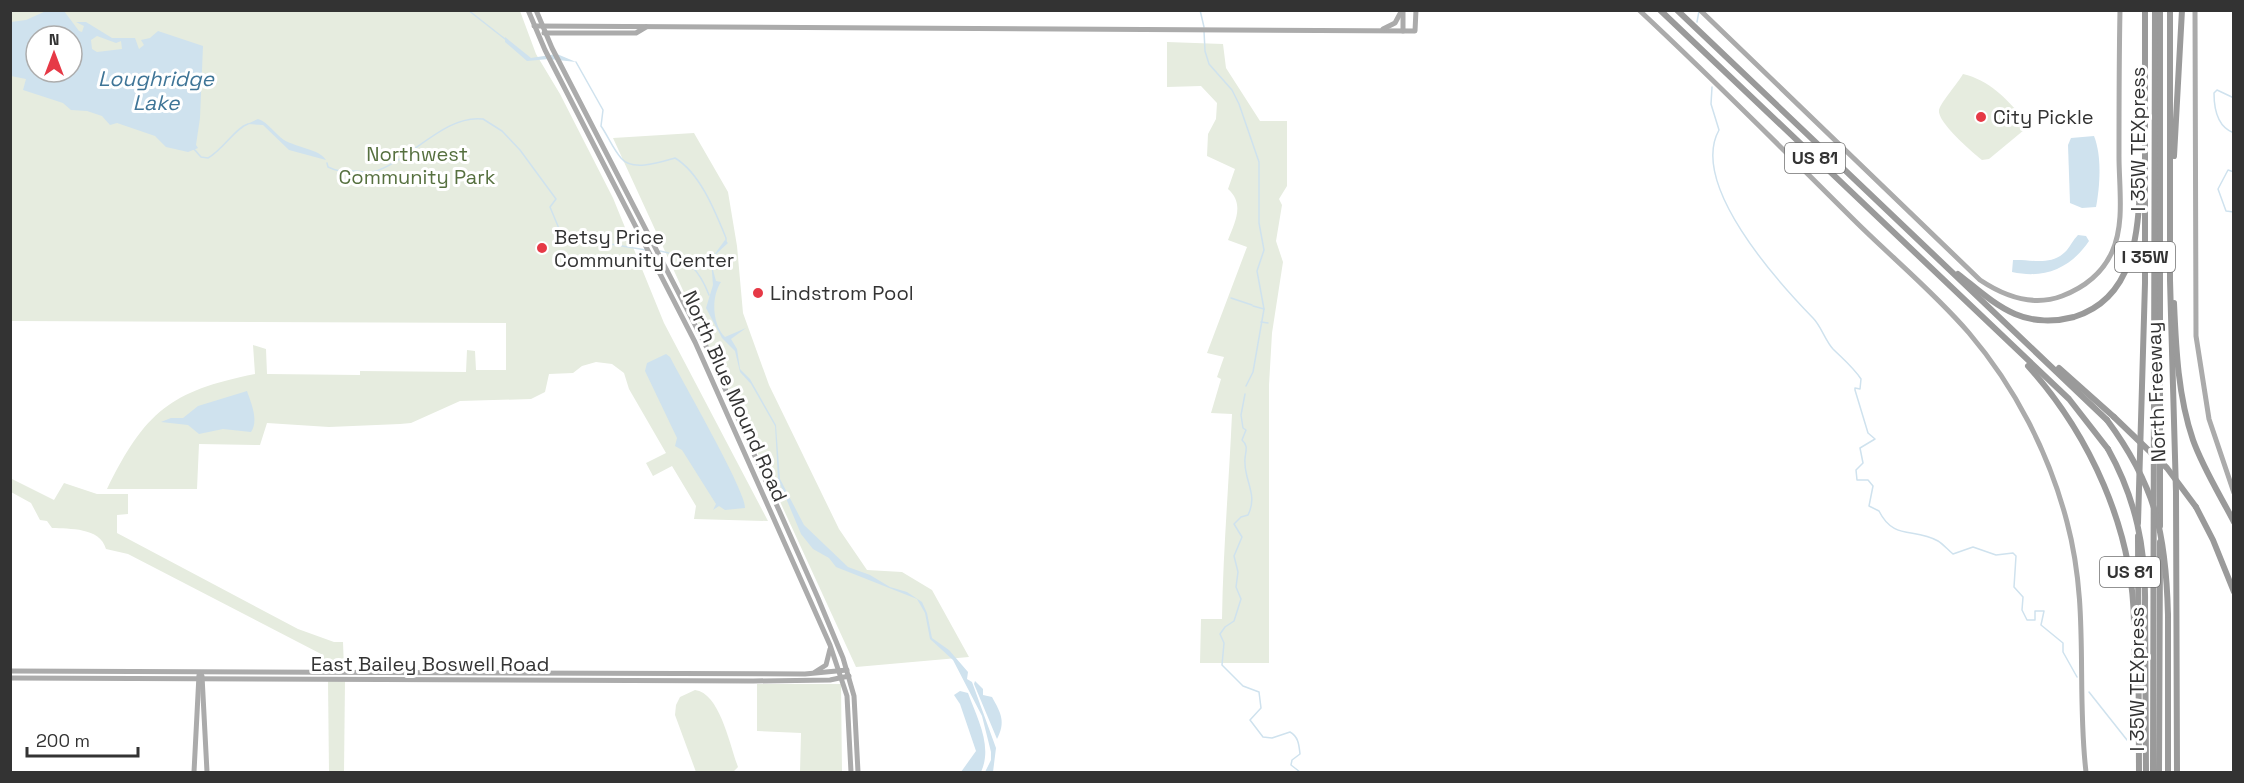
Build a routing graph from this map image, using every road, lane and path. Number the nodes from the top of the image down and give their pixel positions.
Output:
1 (528, 10) edge
2 (536, 10) edge
3 (1402, 10) edge
4 (1416, 10) edge
5 (1639, 10) edge
6 (1660, 10) edge
7 (1677, 10) edge
8 (1700, 10) edge
9 (2120, 10) edge
10 (2143, 10) edge
11 (2155, 10) edge
12 (2160, 10) edge
13 (2170, 10) edge
14 (2182, 10) edge
15 (2195, 10) edge
16 (534, 26) junction
17 (648, 26) junction
18 (541, 27) junction
19 (1379, 31) junction
20 (1403, 31) junction
21 (544, 33) junction
22 (537, 34) junction
23 (2144, 94) junction
24 (2170, 198) junction
25 (1936, 257) junction
26 (2170, 280) junction
27 (2003, 322) junction
28 (2001, 337) junction
29 (2234, 493) edge
30 (2234, 522) edge
31 (791, 536) junction
32 (782, 539) junction
33 (2234, 592) edge
34 (830, 645) junction
35 (10, 671) edge
36 (75, 671) junction
37 (147, 671) junction
38 (200, 671) junction
39 (548, 672) junction
40 (681, 673) junction
41 (710, 673) junction
42 (843, 673) junction
43 (805, 674) junction
44 (571, 676) junction
45 (10, 678) edge
46 (75, 678) junction
47 (147, 678) junction
48 (201, 678) junction
49 (548, 680) junction
50 (656, 680) junction
51 (682, 680) junction
52 (2138, 689) junction
53 (194, 772) edge
54 (207, 772) edge
55 (850, 772) edge
56 (858, 772) edge
57 (2086, 772) edge
58 (2139, 772) edge
59 (2146, 772) edge
60 (2153, 772) edge
61 (2159, 772) edge
62 (2168, 772) edge
63 (2177, 772) edge

1 - 16 main road, North Blue Mound Road
2 - 18 main road, North Blue Mound Road
3 - 19 main road
3 - 20 main road
4 - 20 main road
5 - 57 main road
6 - 28 highway, US 81
7 - 25 highway, US 81
8 - 9 main road
10 - 23 highway, North Freeway / I 35W
11 - 60 highway, I 35W TEXpress
12 - 61 highway, I 35W TEXpress
13 - 24 highway, North Freeway / I 35W
14 - 24 highway
15 - 29 main road
16 - 18 main road
16 - 22 main road, North Blue Mound Road
17 - 18 main road
17 - 19 main road
17 - 21 main road
18 - 21 main road, North Blue Mound Road
19 - 20 main road
21 - 22 main road
21 - 31 main road, North Blue Mound Road
22 - 32 main road, North Blue Mound Road
23 - 25 highway
23 - 52 highway, North Freeway / I 35W
24 - 26 highway, North Freeway / I 35W
25 - 27 highway, US 81
26 - 30 highway
26 - 63 highway, North Freeway / I 35W
27 - 33 highway, US 81, bridge
27 - 62 highway, bridge
28 - 52 highway, US 81
28 - 59 highway, bridge
31 - 32 main road
31 - 42 main road, North Blue Mound Road
32 - 34 main road, North Blue Mound Road
34 - 42 main road, North Blue Mound Road
34 - 43 main road
35 - 36 main road, East Bailey Boswell Road
36 - 37 main road, East Bailey Boswell Road
36 - 46 main road
37 - 38 main road, East Bailey Boswell Road
37 - 47 main road
38 - 39 main road, East Bailey Boswell Road
38 - 48 main road
39 - 44 main road, East Bailey Boswell Road
39 - 49 main road
40 - 41 main road, East Bailey Boswell Road
40 - 44 main road, East Bailey Boswell Road
40 - 50 main road
41 - 43 main road, East Bailey Boswell Road
41 - 51 main road
42 - 43 main road, East Bailey Boswell Road
42 - 51 main road, East Bailey Boswell Road
42 - 55 main road, North Blue Mound Road
42 - 56 main road, North Blue Mound Road
44 - 49 main road, East Bailey Boswell Road
44 - 50 main road, East Bailey Boswell Road
45 - 46 main road, East Bailey Boswell Road
46 - 47 main road, East Bailey Boswell Road
47 - 48 main road, East Bailey Boswell Road
48 - 49 main road, East Bailey Boswell Road
48 - 53 main road
48 - 54 main road
50 - 51 main road, East Bailey Boswell Road
52 - 58 highway, North Freeway / I 35W

